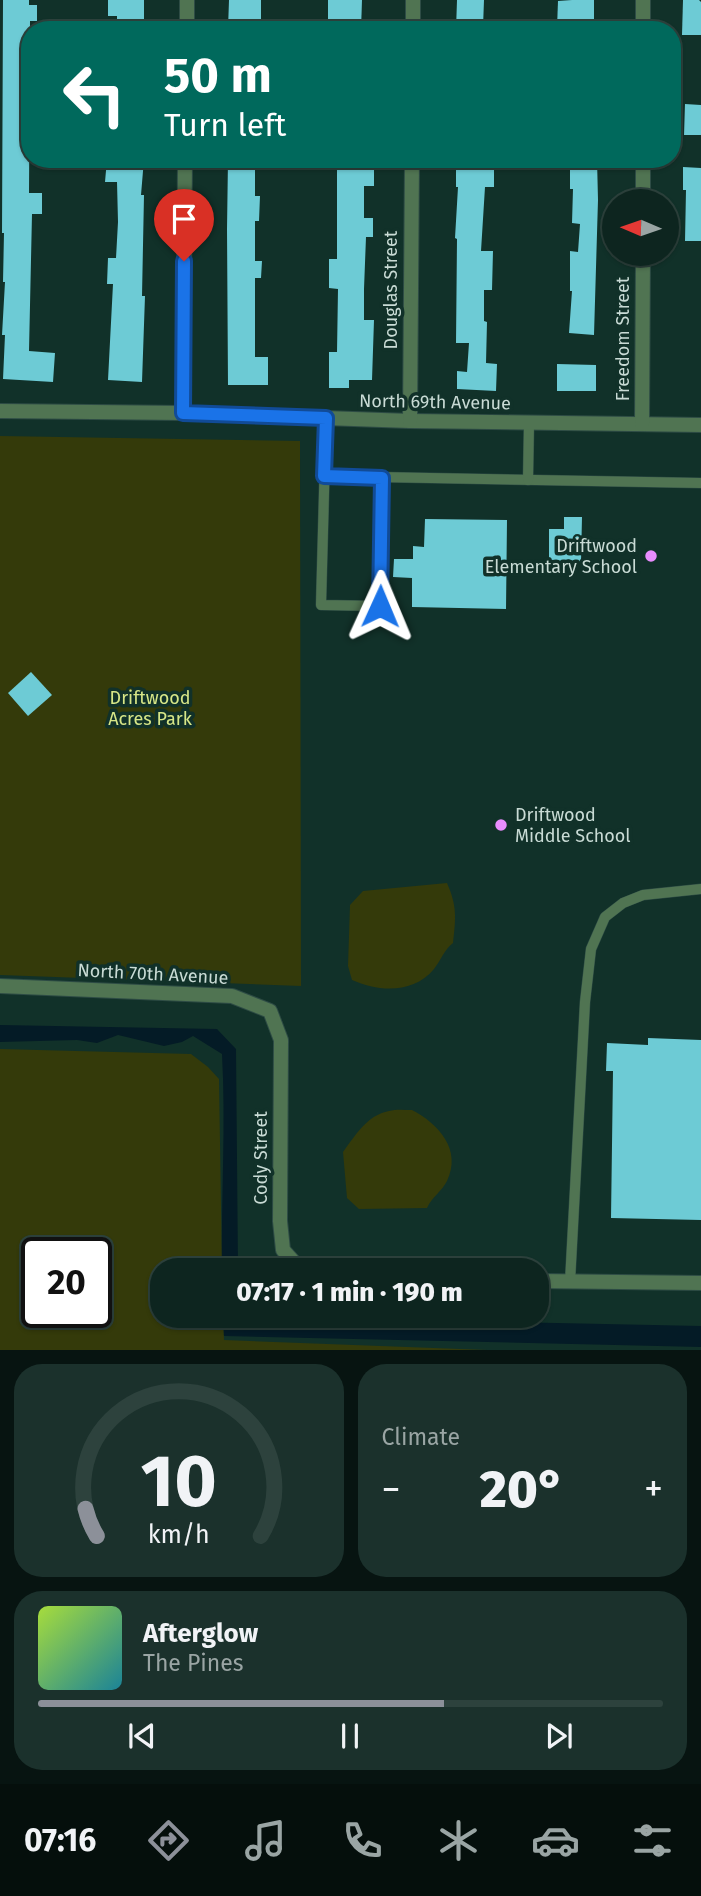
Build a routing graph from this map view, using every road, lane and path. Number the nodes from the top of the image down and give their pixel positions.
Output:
1 (187, 0) edge
2 (413, 0) edge
3 (643, 0) edge
4 (187, 21) edge
5 (413, 21) edge
6 (643, 21) edge
7 (185, 168) edge
8 (412, 168) edge
9 (643, 168) edge
10 (643, 189) edge
11 (643, 266) edge
12 (0, 411) edge
13 (183, 413) junction
14 (326, 418) junction
15 (410, 421) junction
16 (529, 423) junction
17 (642, 424) junction
18 (701, 425) edge
19 (324, 476) junction
20 (382, 478) junction
21 (528, 480) junction
22 (701, 483) edge
23 (701, 889) edge
24 (0, 986) edge
25 (281, 1040) joint
26 (290, 1258) edge
27 (549, 1281) edge
28 (569, 1282) junction
29 (701, 1283) edge

1 - 4 street
2 - 5 street
3 - 6 street
7 - 13 street
8 - 15 street, Douglas Street
9 - 10 street
11 - 17 street, Freedom Street
12 - 13 street, North 69th Avenue
13 - 14 street, North 69th Avenue
14 - 15 street, North 69th Avenue
14 - 19 lane
15 - 16 street, North 69th Avenue
16 - 17 street, North 69th Avenue
16 - 21 lane
17 - 18 street, North 69th Avenue
19 - 20 lane
19 - 20 lane
20 - 21 lane
21 - 22 lane
23 - 28 lane
24 - 25 street, North 70th Avenue
25 - 26 street, Cody Street
27 - 28 street
28 - 29 street

